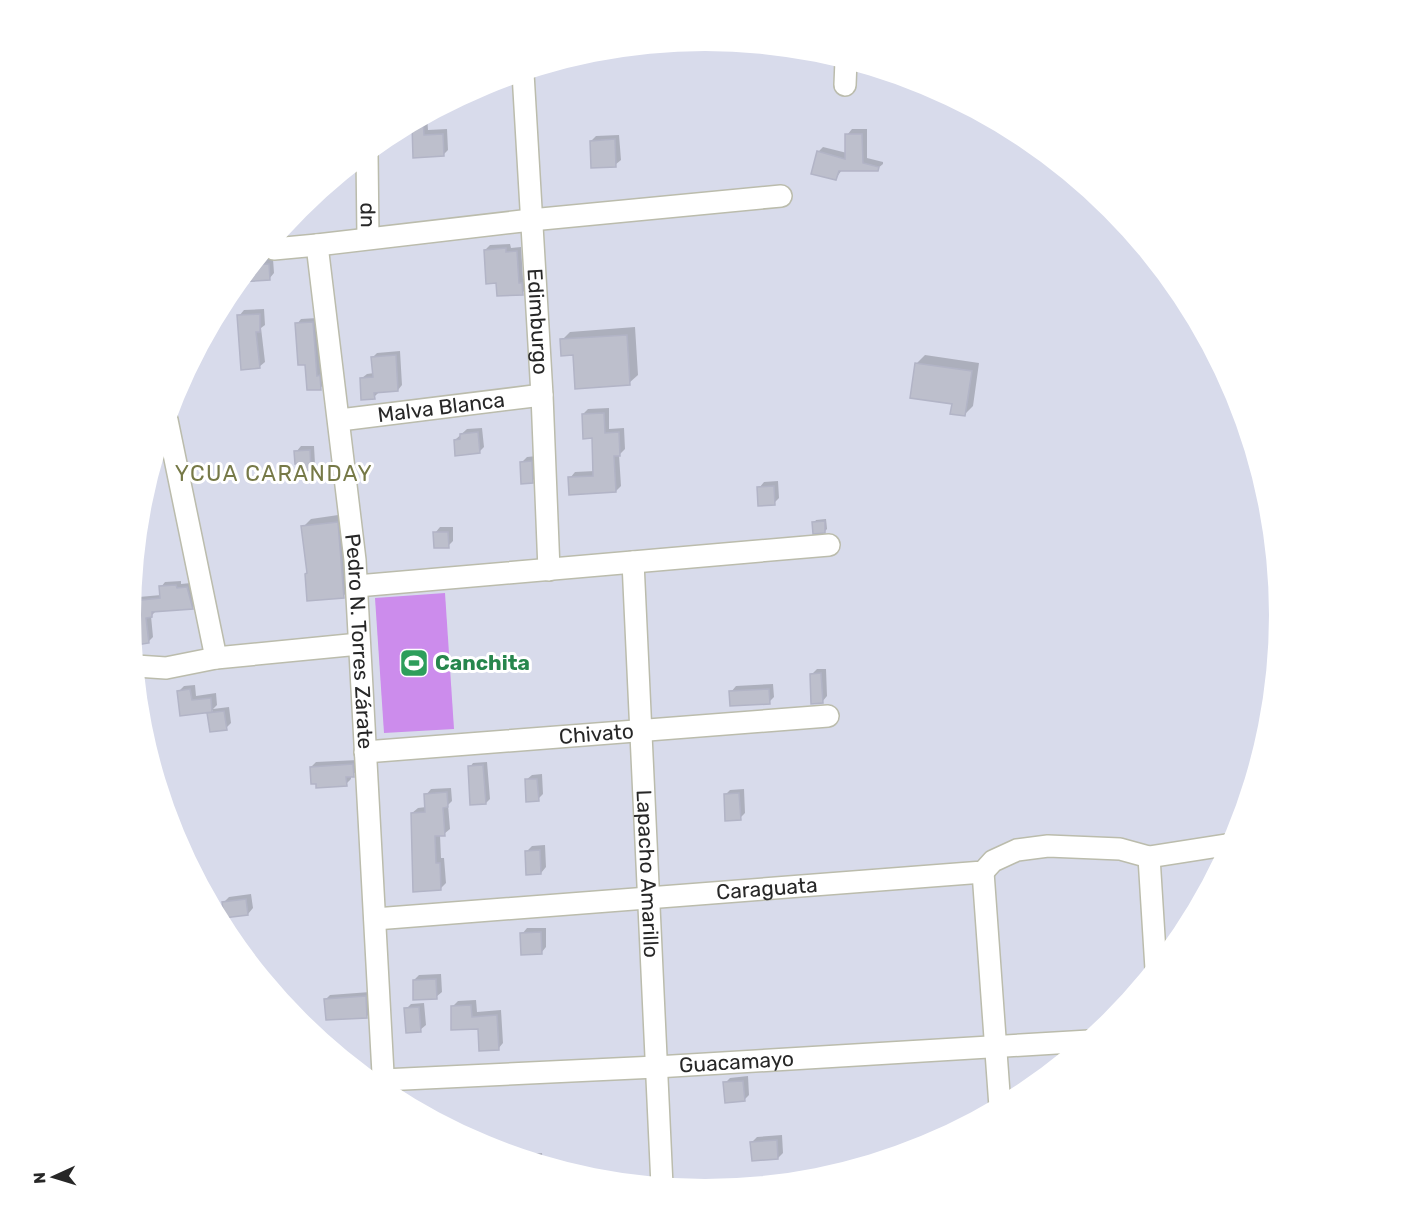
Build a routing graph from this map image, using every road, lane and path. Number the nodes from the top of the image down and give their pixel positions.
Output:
1 (846, 69) edge
2 (523, 81) edge
3 (845, 85) dead end
4 (367, 164) edge
5 (781, 196) dead end
6 (531, 220) junction
7 (368, 238) junction
8 (317, 244) junction
9 (276, 249) edge
10 (542, 395) junction
11 (339, 420) junction
12 (170, 436) edge
13 (830, 545) dead end
14 (633, 562) junction
15 (549, 570) junction
16 (357, 586) junction
17 (359, 644) junction
18 (216, 658) junction
19 (144, 667) edge
20 (828, 716) dead end
21 (640, 730) junction
22 (365, 752) junction
23 (1221, 846) edge
24 (1149, 857) junction
25 (983, 872) junction
26 (649, 899) junction
27 (375, 919) junction
28 (1155, 956) edge
29 (1076, 1042) edge
30 (995, 1046) junction
31 (657, 1067) junction
32 (384, 1079) edge
33 (393, 1085) edge
34 (999, 1097) edge
35 (662, 1178) edge

1 - 3 street
2 - 6 street, Edimburgo
4 - 7 street, dn
5 - 6 street
6 - 7 street
6 - 10 street, Edimburgo
7 - 8 street
8 - 9 street
8 - 11 street, Pedro N. Torres Zárate
10 - 11 street, Malva Blanca
10 - 15 street, Edimburgo
11 - 16 street, Pedro N. Torres Zárate
12 - 18 street
13 - 14 street
14 - 15 street
14 - 21 street, Lapacho Amarillo
15 - 16 street
16 - 17 street, Pedro N. Torres Zárate
17 - 18 street
17 - 22 street, Pedro N. Torres Zárate
18 - 19 street
20 - 21 street, Chivato
21 - 22 street, Chivato
21 - 26 street, Lapacho Amarillo
22 - 27 street, Pedro N. Torres Zárate
23 - 24 street
24 - 25 street
24 - 28 street
25 - 26 street, Caraguata
25 - 30 street
26 - 27 street, Caraguata
26 - 31 street, Lapacho Amarillo
27 - 32 street, Pedro N. Torres Zárate
29 - 30 street, Guacamayo
30 - 31 street, Guacamayo
30 - 34 street
31 - 33 street, Guacamayo
31 - 35 street, Lapacho Amarillo

